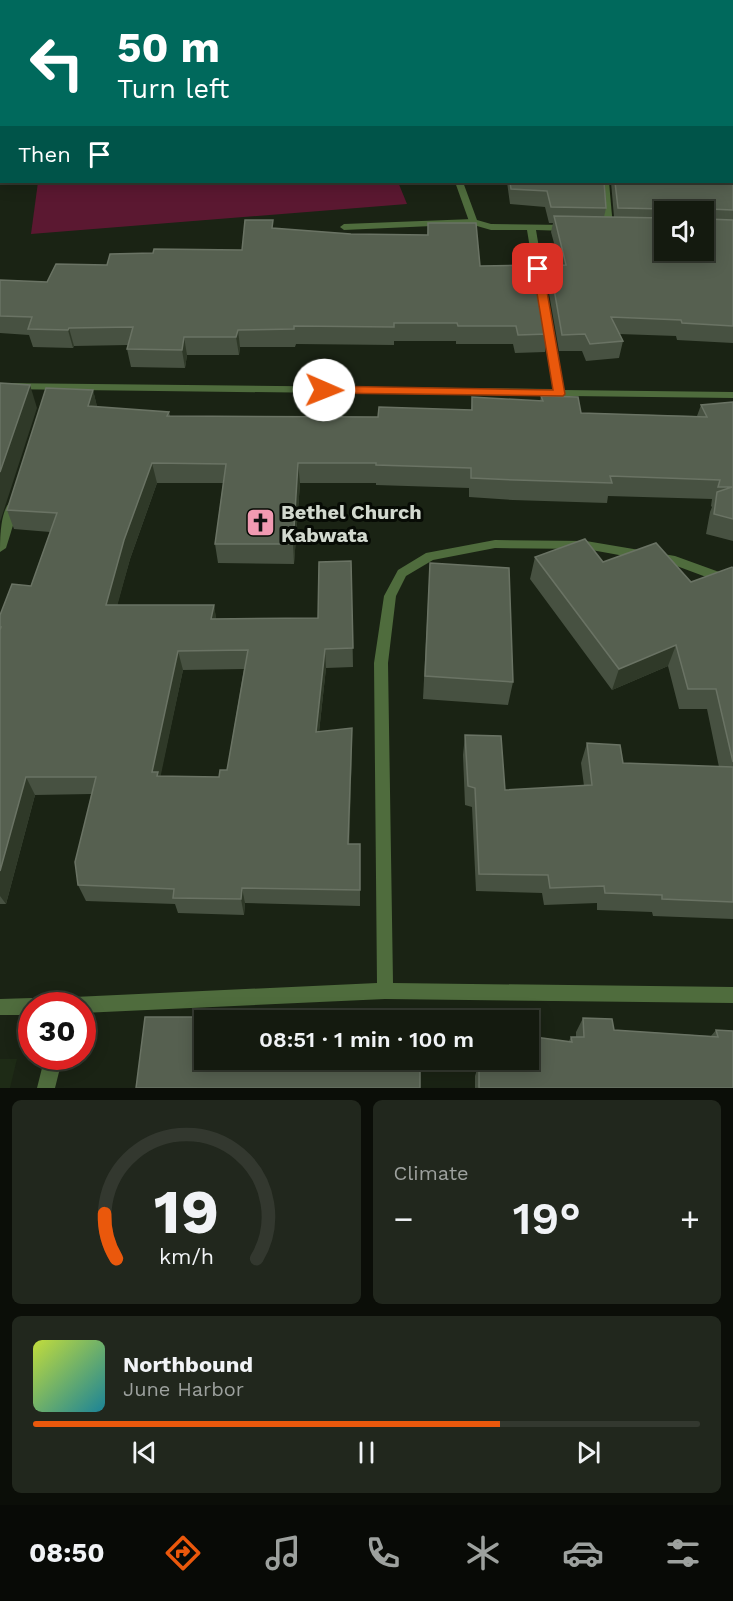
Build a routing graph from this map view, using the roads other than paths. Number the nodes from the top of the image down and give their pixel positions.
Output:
1 (459, 183) edge
2 (605, 183) edge
3 (473, 222) junction
4 (344, 227) dead end
5 (598, 227) edge
6 (609, 227) junction
7 (531, 228) junction
8 (575, 228) edge
9 (620, 228) edge
10 (0, 386) edge
11 (559, 394) junction
12 (733, 395) edge
13 (17, 494) edge
14 (0, 548) edge
15 (733, 582) edge
16 (385, 991) junction
17 (733, 994) edge
18 (96, 1004) edge
19 (18, 1006) edge
20 (0, 1007) edge
21 (50, 1070) edge
22 (46, 1088) edge

1 - 3 street
2 - 6 street
3 - 4 street
3 - 7 street
5 - 6 street
6 - 9 street
7 - 8 street
7 - 11 street
10 - 11 street
11 - 12 street
13 - 14 street
15 - 16 street
16 - 17 street
16 - 18 street
19 - 20 street
21 - 22 street

